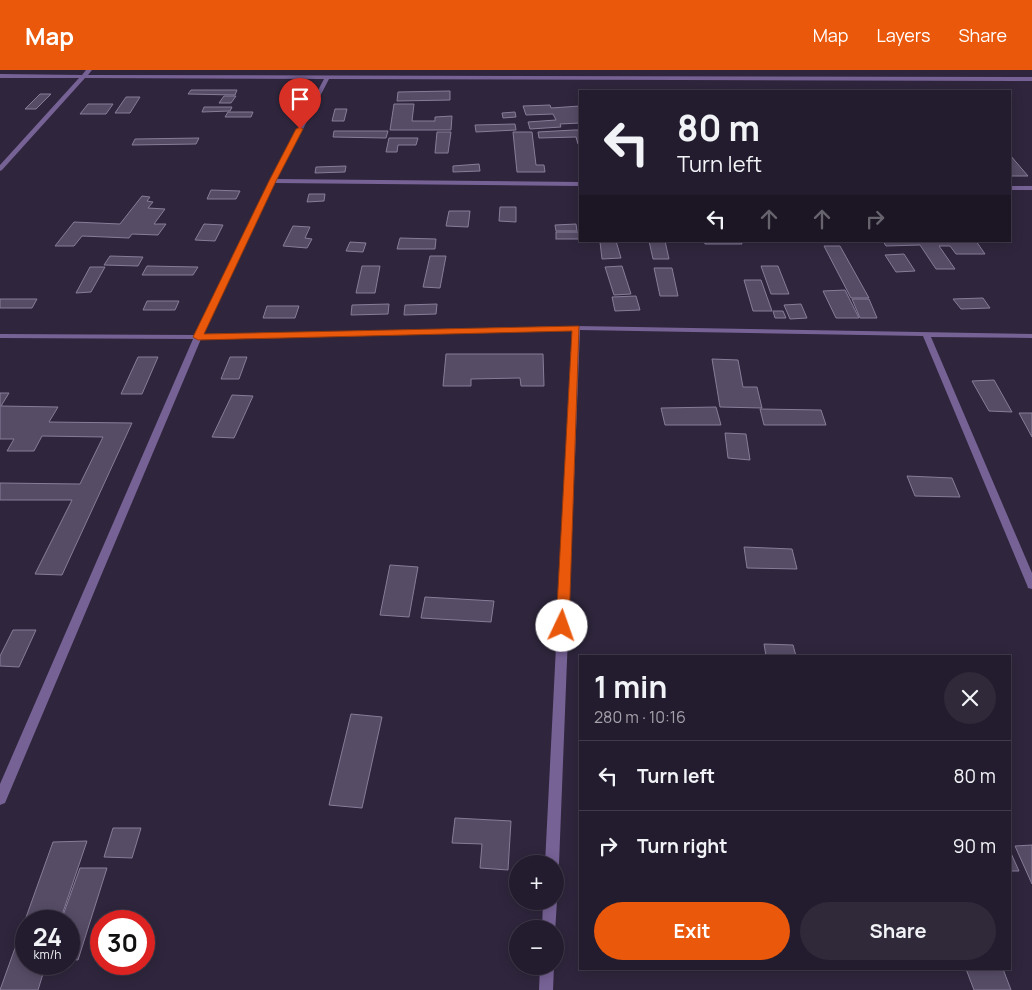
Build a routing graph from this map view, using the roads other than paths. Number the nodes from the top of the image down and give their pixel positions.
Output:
1 (89, 70) edge
2 (912, 70) edge
3 (0, 76) edge
4 (82, 77) junction
5 (327, 78) junction
6 (918, 79) junction
7 (1032, 79) edge
8 (0, 169) edge
9 (273, 181) junction
10 (579, 184) edge
11 (1011, 188) edge
12 (1032, 188) edge
13 (576, 328) junction
14 (926, 335) junction
15 (0, 336) edge
16 (1032, 336) edge
17 (198, 337) junction
18 (1032, 585) edge
19 (0, 799) edge
20 (552, 855) edge
21 (547, 975) edge
22 (546, 990) edge

1 - 4 street
2 - 6 street
3 - 4 street
4 - 5 street
4 - 8 street
5 - 6 street
5 - 9 street
6 - 7 street
9 - 10 street
9 - 17 street
11 - 12 street
13 - 14 street
13 - 17 street
13 - 20 street
14 - 16 street
14 - 18 street
15 - 17 street
17 - 19 street
21 - 22 street

